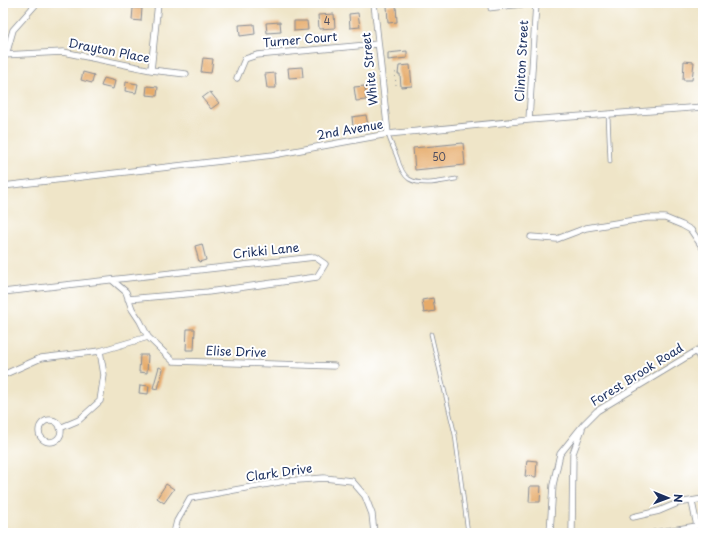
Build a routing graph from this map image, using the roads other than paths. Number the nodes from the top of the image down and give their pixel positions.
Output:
1 (37, 3) edge
2 (158, 3) edge
3 (374, 3) edge
4 (490, 3) edge
5 (526, 3) edge
6 (536, 3) edge
7 (378, 44) junction
8 (5, 55) edge
9 (151, 70) junction
10 (186, 74) dead end
11 (236, 78) dead end
12 (703, 108) edge
13 (608, 114) junction
14 (529, 120) junction
15 (388, 134) junction
16 (610, 162) dead end
17 (456, 180) dead end
18 (3, 186) edge
19 (531, 238) dead end
20 (703, 248) edge
21 (112, 280) junction
22 (3, 292) edge
23 (128, 299) junction
24 (431, 334) dead end
25 (148, 337) junction
26 (703, 347) edge
27 (100, 351) junction
28 (696, 351) junction
29 (703, 364) edge
30 (334, 366) dead end
31 (3, 375) edge
32 (584, 424) junction
33 (60, 428) dead end
34 (703, 499) edge
35 (692, 502) junction
36 (633, 517) dead end
37 (703, 525) edge
38 (696, 526) junction
39 (174, 533) edge
40 (374, 533) edge
41 (468, 533) edge
42 (550, 533) edge
43 (572, 533) edge
44 (654, 533) edge

1 - 8 street
2 - 9 street
3 - 7 street, White Street
4 - 5 lane
6 - 14 street, Clinton Street
7 - 11 street, Turner Court
7 - 15 street, White Street
8 - 9 street, Drayton Place
9 - 10 street, Drayton Place
12 - 13 street, 2nd Avenue
13 - 14 street, 2nd Avenue
13 - 16 lane
14 - 15 street, 2nd Avenue
15 - 17 lane
15 - 18 street, 2nd Avenue
19 - 20 street
21 - 22 street, Crikki Lane
21 - 23 street, Elise Drive
21 - 23 street, Crikki Lane
23 - 25 street, Elise Drive
24 - 41 lane
25 - 27 street
25 - 30 street, Elise Drive
26 - 28 street, Forest Brook Road
27 - 31 street
27 - 33 street
28 - 29 street
28 - 32 street, Forest Brook Road
32 - 42 street, Forest Brook Road
32 - 43 street, Forest Brook Road
34 - 35 street
35 - 36 street
35 - 38 street
37 - 38 street
38 - 44 street
39 - 40 street, Clark Drive

